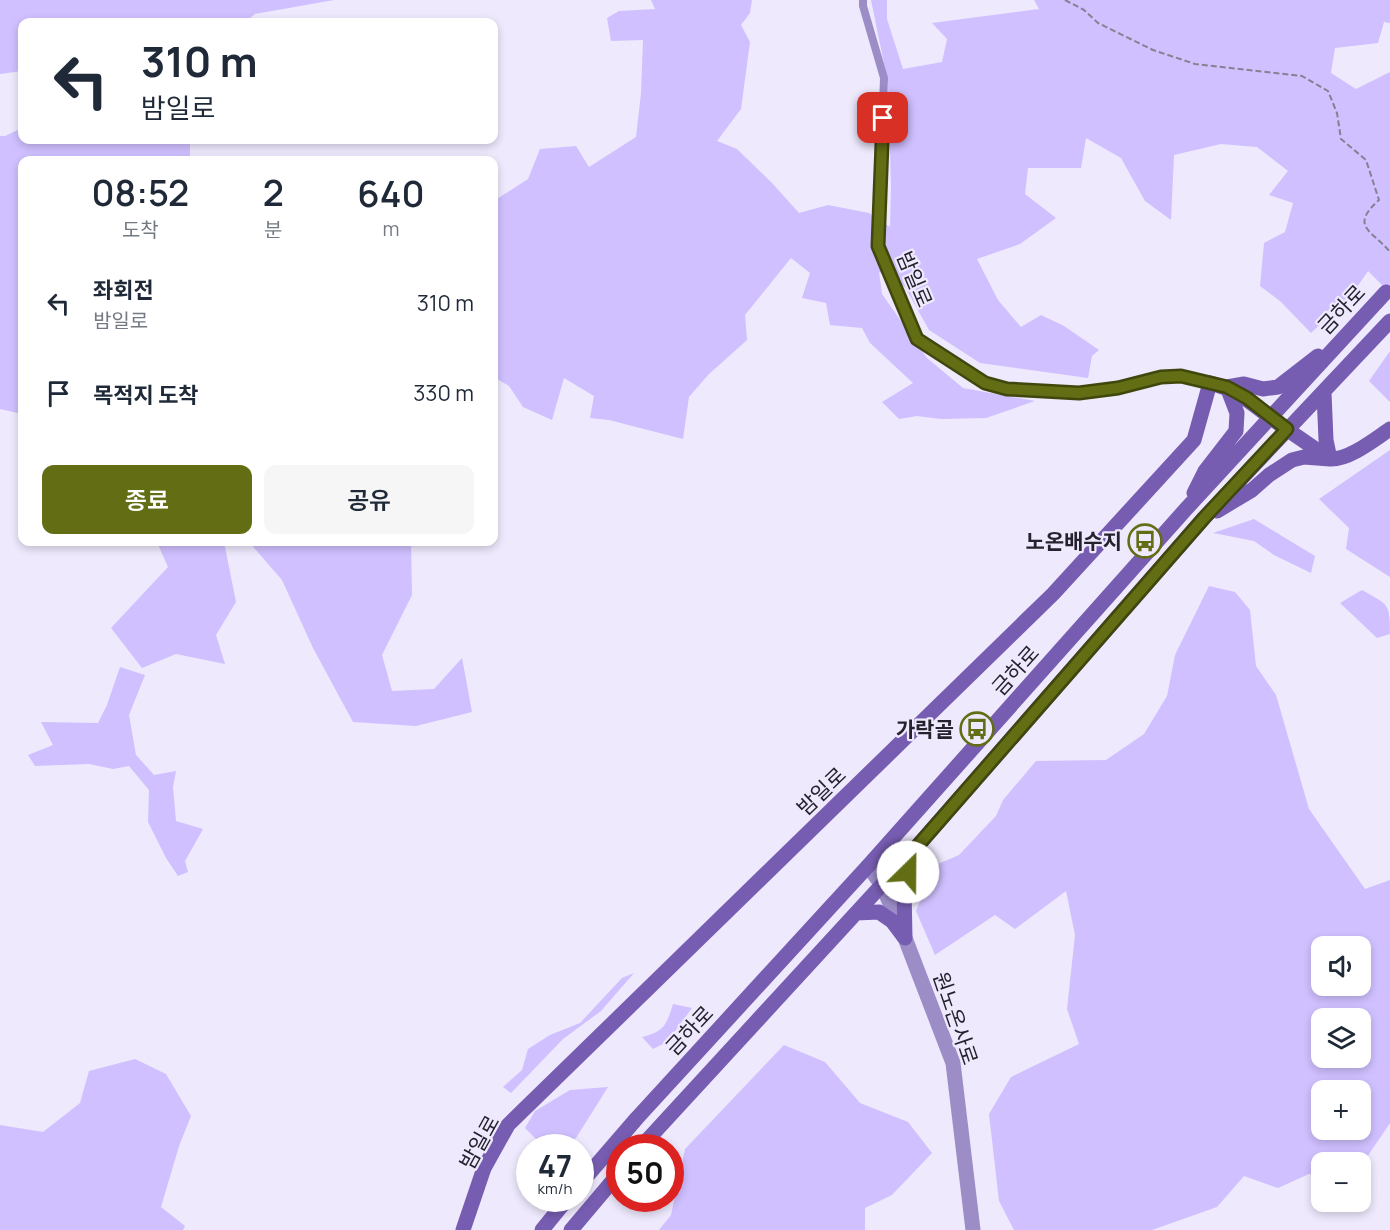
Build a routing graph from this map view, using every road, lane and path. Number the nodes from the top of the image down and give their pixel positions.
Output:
1 (863, 0) edge
2 (1065, 0) edge
3 (1390, 252) edge
4 (1386, 292) dead end
5 (1390, 321) edge
6 (1345, 336) junction
7 (1210, 383) junction
8 (1227, 387) junction
9 (1324, 393) junction
10 (1270, 417) junction
11 (1287, 429) junction
12 (1390, 429) edge
13 (1330, 459) junction
14 (1186, 509) junction
15 (1204, 518) junction
16 (914, 850) junction
17 (868, 866) junction
18 (882, 885) junction
19 (856, 913) junction
20 (904, 938) junction
21 (653, 1134) edge
22 (594, 1168) edge
23 (606, 1189) edge
24 (557, 1212) edge
25 (463, 1230) edge
26 (542, 1230) edge
27 (571, 1230) edge
28 (973, 1230) edge

1 - 7 lane, 밤일로
2 - 3 path
4 - 6 main road, 금하로
5 - 9 main road, 금하로
6 - 8 main road
6 - 10 main road, 금하로
7 - 8 main road, 밤일로
7 - 25 main road, 밤일로
8 - 10 main road, 밤일로
8 - 14 main road
9 - 11 main road, 금하로
9 - 13 main road
10 - 11 main road, 밤일로
10 - 14 main road, 금하로
11 - 13 main road, 밤일로
11 - 15 main road, 금하로
12 - 13 main road
13 - 15 main road
14 - 17 main road, 금하로
15 - 16 main road, 금하로
16 - 18 main road, 금하로
16 - 20 main road
17 - 18 street, 원노온사로
17 - 22 main road, 금하로
18 - 19 main road, 금하로
18 - 20 street, 원노온사로
19 - 20 main road
19 - 21 main road, 금하로
20 - 28 street, 원노온사로
23 - 27 main road
24 - 26 main road

